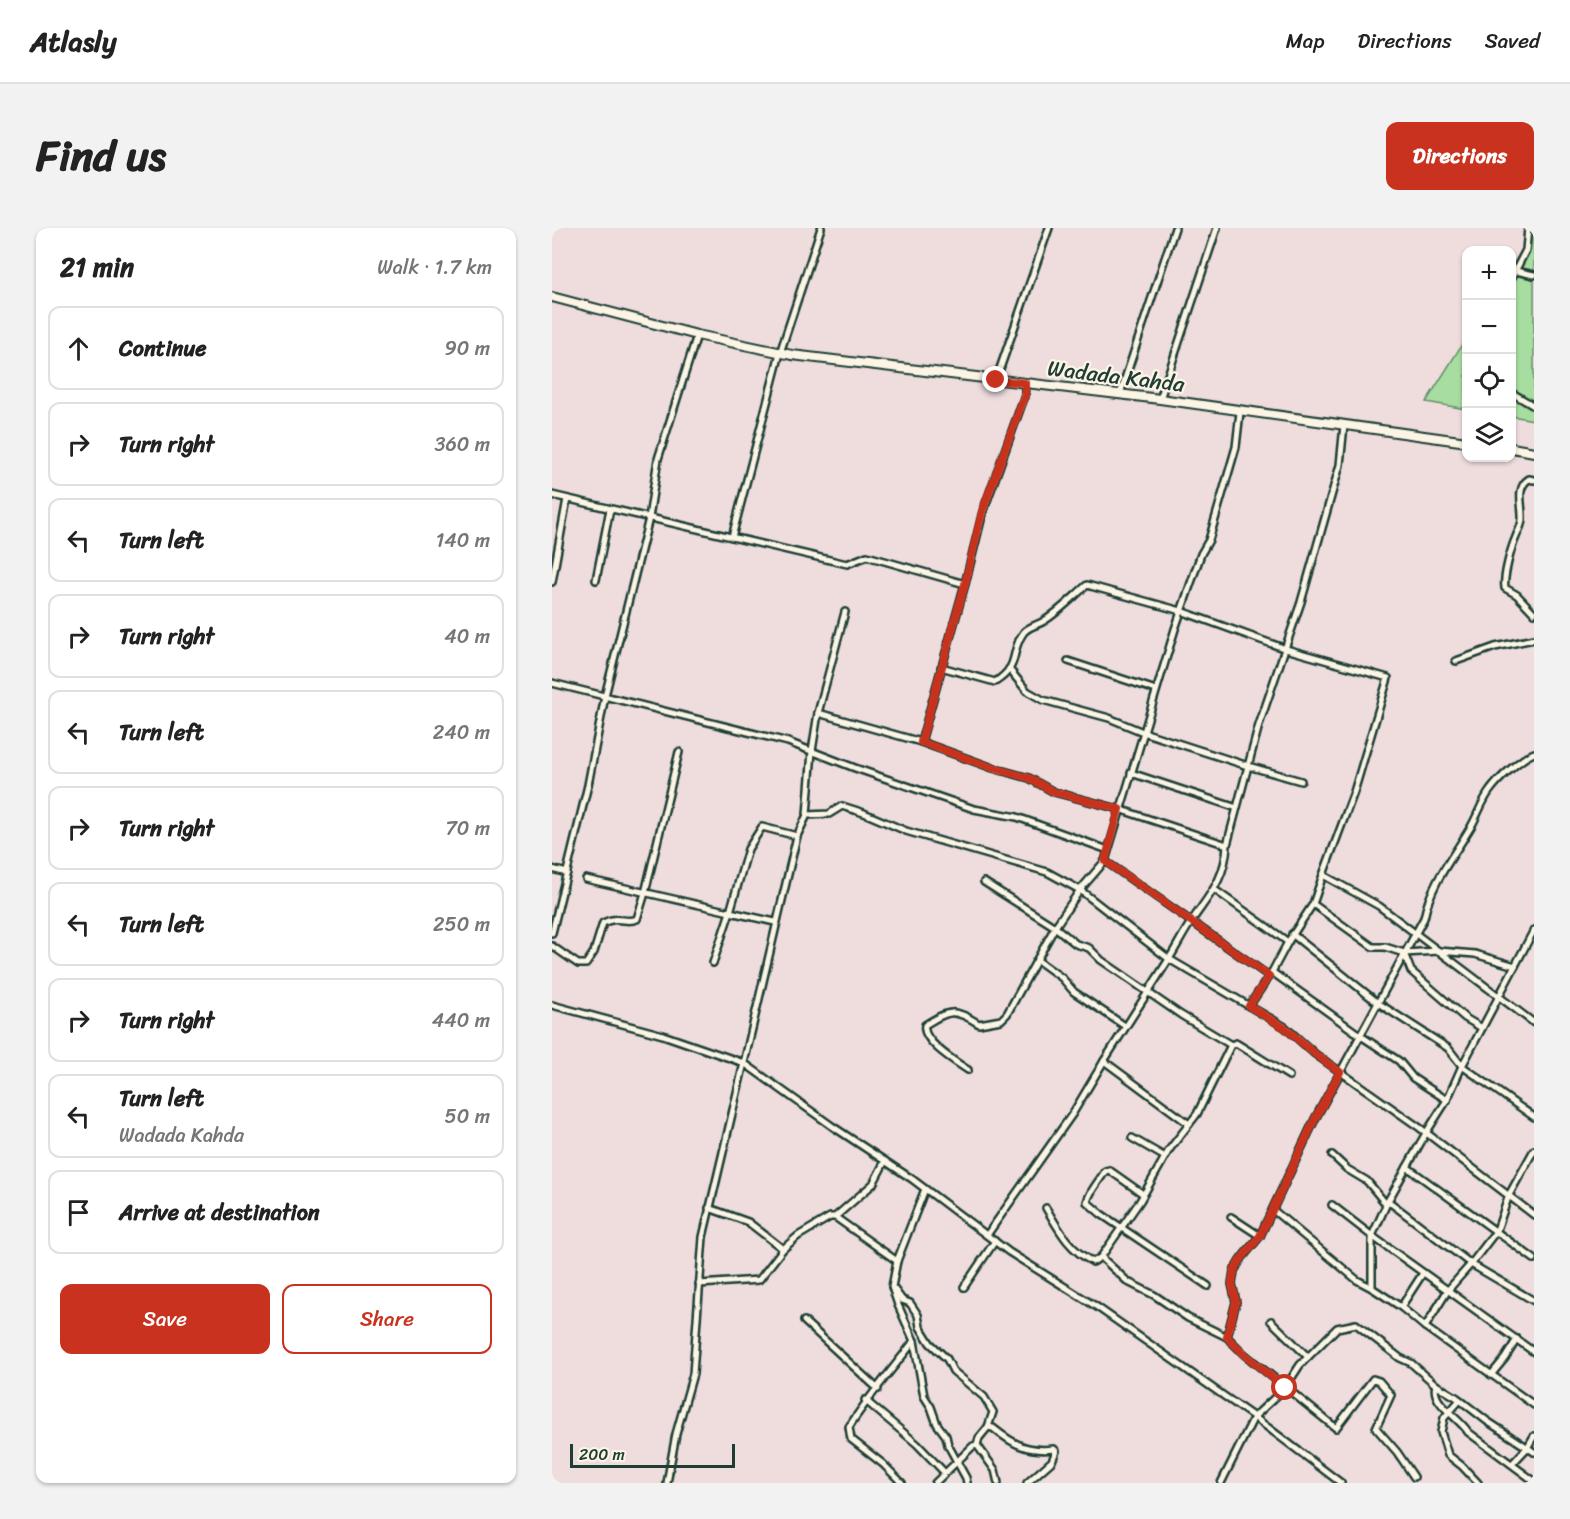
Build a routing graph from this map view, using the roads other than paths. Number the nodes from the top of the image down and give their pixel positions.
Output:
1 (821, 228) edge
2 (1049, 228) edge
3 (1175, 228) edge
4 (1218, 228) edge
5 (1528, 228) edge
6 (1516, 271) joint
7 (1534, 275) edge
8 (552, 297) edge
9 (697, 335) junction
10 (780, 353) junction
11 (996, 380) junction
12 (1025, 383) junction
13 (1120, 394) junction
14 (1516, 395) edge
15 (1160, 399) junction
16 (1534, 406) edge
17 (1240, 412) junction
18 (1344, 425) junction
19 (1462, 441) edge
20 (1516, 449) edge
21 (1534, 452) edge
22 (1534, 480) edge
23 (552, 495) edge
24 (567, 499) junction
25 (610, 509) junction
26 (649, 518) junction
27 (732, 537) junction
28 (596, 580) dead end
29 (552, 582) edge
30 (965, 584) junction
31 (1181, 611) junction
32 (845, 612) dead end
33 (1534, 613) edge
34 (1534, 639) edge
35 (1286, 649) junction
36 (1068, 661) dead end
37 (1456, 661) dead end
38 (941, 667) junction
39 (1009, 669) junction
40 (552, 683) edge
41 (1156, 690) junction
42 (605, 696) junction
43 (818, 713) junction
44 (1143, 732) junction
45 (921, 742) junction
46 (812, 751) junction
47 (679, 752) dead end
48 (1534, 753) edge
49 (1248, 766) junction
50 (1131, 773) junction
51 (1301, 781) dead end
52 (1237, 808) junction
53 (1119, 809) junction
54 (807, 815) junction
55 (797, 836) junction
56 (1227, 845) junction
57 (1108, 850) junction
58 (1105, 861) junction
59 (552, 869) edge
60 (567, 873) junction
61 (1323, 875) junction
62 (586, 879) dead end
63 (984, 882) dead end
64 (1080, 890) junction
65 (1215, 890) junction
66 (645, 893) junction
67 (1312, 904) junction
68 (730, 912) junction
69 (776, 922) junction
70 (1191, 922) junction
71 (1055, 927) junction
72 (1534, 930) edge
73 (552, 933) edge
74 (1292, 934) junction
75 (1414, 935) junction
76 (1288, 942) junction
77 (552, 945) edge
78 (1439, 951) junction
79 (1404, 953) junction
80 (1169, 959) junction
81 (1037, 960) junction
82 (713, 963) dead end
83 (1515, 966) junction
84 (1271, 974) junction
85 (1148, 991) junction
86 (1498, 996) junction
87 (1378, 1002) junction
88 (552, 1005) edge
89 (1249, 1006) junction
90 (1534, 1023) edge
91 (1125, 1026) junction
92 (1482, 1028) junction
93 (1360, 1036) junction
94 (1231, 1045) junction
95 (1104, 1061) junction
96 (744, 1062) junction
97 (1462, 1066) junction
98 (968, 1070) dead end
99 (1340, 1072) junction
100 (1289, 1076) dead end
101 (1447, 1100) junction
102 (1534, 1117) edge
103 (1189, 1124) junction
104 (1426, 1133) junction
105 (1132, 1138) dead end
106 (1534, 1150) edge
107 (1332, 1155) dead end
108 (1165, 1157) junction
109 (885, 1161) junction
110 (1527, 1161) junction
111 (1534, 1166) edge
112 (1407, 1167) junction
113 (925, 1188) junction
114 (1143, 1194) junction
115 (1509, 1196) junction
116 (1387, 1202) junction
117 (1332, 1205) dead end
118 (709, 1208) junction
119 (1046, 1208) dead end
120 (1273, 1210) junction
121 (1534, 1215) edge
122 (835, 1217) junction
123 (1231, 1217) dead end
124 (1121, 1227) junction
125 (1497, 1230) junction
126 (987, 1235) junction
127 (1260, 1236) junction
128 (1372, 1236) junction
129 (995, 1241) junction
130 (783, 1249) junction
131 (1101, 1257) junction
132 (1534, 1258) edge
133 (897, 1261) junction
134 (1471, 1264) junction
135 (1423, 1273) junction
136 (699, 1284) junction
137 (1208, 1286) dead end
138 (892, 1287) junction
139 (964, 1287) dead end
140 (1372, 1288) junction
141 (1448, 1290) junction
142 (1534, 1301) edge
143 (1401, 1306) junction
144 (804, 1321) dead end
145 (1271, 1321) dead end
146 (1425, 1327) junction
147 (1227, 1337) junction
148 (1517, 1339) junction
149 (914, 1341) junction
150 (1534, 1352) edge
151 (1308, 1357) junction
152 (1491, 1375) junction
153 (1436, 1385) junction
154 (1285, 1388) junction
155 (878, 1389) junction
156 (866, 1400) junction
157 (1460, 1400) junction
158 (1534, 1405) edge
159 (1450, 1412) junction
160 (1254, 1416) junction
161 (988, 1427) junction
162 (1534, 1436) edge
163 (977, 1445) junction
164 (1527, 1448) junction
165 (1534, 1452) edge
166 (957, 1461) junction
167 (1512, 1464) junction
168 (945, 1473) junction
169 (1414, 1476) dead end
170 (1534, 1481) edge
171 (667, 1483) edge
172 (902, 1483) edge
173 (935, 1483) edge
174 (967, 1483) edge
175 (998, 1483) edge
176 (1027, 1483) edge
177 (1221, 1483) edge
178 (1341, 1483) edge
179 (1478, 1483) edge

1 - 10 street
2 - 11 street
3 - 13 street
4 - 15 street
5 - 6 street
6 - 7 street
8 - 9 main road, Wadada Kahda
9 - 10 main road, Wadada Kahda
9 - 26 street
10 - 11 main road, Wadada Kahda
10 - 27 street
11 - 12 main road, Wadada Kahda
12 - 13 main road, Wadada Kahda
12 - 30 street
13 - 15 main road, Wadada Kahda
14 - 16 street
15 - 17 main road, Wadada Kahda
17 - 18 main road, Wadada Kahda
17 - 31 street
18 - 19 main road, Wadada Kahda
18 - 35 street
20 - 21 main road
22 - 33 street
23 - 24 street
24 - 25 street
24 - 29 street
25 - 26 street
25 - 28 street
26 - 27 street
26 - 42 street
27 - 30 street
30 - 38 street
31 - 35 street
31 - 39 street
31 - 41 street
32 - 43 street
34 - 37 street
35 - 49 street
35 - 61 street
36 - 41 street
38 - 39 street
38 - 45 street
39 - 44 street
40 - 42 street
41 - 44 street
42 - 46 street
42 - 60 street
43 - 45 street
43 - 46 street
44 - 49 street
44 - 50 street
45 - 53 street
46 - 54 street
46 - 57 street
47 - 66 street
48 - 75 street
49 - 51 street
49 - 52 street
50 - 52 street
50 - 53 street
52 - 56 street
53 - 56 street
53 - 57 street
54 - 55 street
54 - 64 street
55 - 68 street
55 - 69 street
56 - 65 street
57 - 58 street
58 - 64 street
58 - 70 street
59 - 60 street
60 - 73 street
61 - 67 street
61 - 75 street
62 - 66 street
63 - 71 street
64 - 71 street
64 - 80 street
65 - 70 street
65 - 76 street
66 - 68 street
66 - 77 street
67 - 74 street
67 - 79 street
68 - 69 street
68 - 82 street
69 - 96 street
70 - 80 street
70 - 84 street
71 - 81 street
71 - 85 street
72 - 83 street
74 - 76 street
74 - 87 street
75 - 78 street
75 - 79 street
76 - 84 street
78 - 79 street
78 - 83 street
78 - 86 street
79 - 87 street
79 - 92 street
80 - 85 street
80 - 89 street
81 - 91 street
81 - 98 street
83 - 86 street
84 - 89 street
84 - 93 street
85 - 91 street
85 - 94 street
86 - 90 street
86 - 92 street
87 - 93 street
87 - 97 street
88 - 96 street
89 - 99 street
91 - 95 street
92 - 97 street
93 - 99 street
93 - 101 street
94 - 100 street
94 - 103 street
95 - 103 street
95 - 126 street
96 - 109 street
96 - 118 street
97 - 101 street
97 - 102 street
99 - 104 street
99 - 120 street
101 - 104 street
103 - 108 street
104 - 112 street
104 - 115 street
105 - 108 street
106 - 110 street
107 - 116 street
108 - 114 street
109 - 113 street
109 - 122 street
110 - 111 street
110 - 115 street
112 - 116 street
112 - 125 street
113 - 126 street
113 - 133 street
114 - 124 street
114 - 124 street
115 - 121 street
115 - 125 street
116 - 128 street
116 - 134 street
117 - 128 street
118 - 130 street
118 - 136 street
119 - 131 street
120 - 127 street
120 - 140 street
122 - 130 street
122 - 133 street
123 - 127 street
124 - 131 street
124 - 137 street
125 - 132 street
125 - 134 street
126 - 129 street
127 - 147 street
128 - 135 street
128 - 140 street
129 - 139 street
129 - 160 street
130 - 136 street
131 - 147 street
133 - 138 street
134 - 141 street
134 - 142 street
135 - 141 street
135 - 143 street
136 - 171 street
138 - 149 street
138 - 161 street
140 - 143 street
141 - 146 street
141 - 148 street
143 - 146 street
144 - 155 street
145 - 151 street
146 - 152 street
147 - 154 street
148 - 150 street
148 - 152 street
149 - 155 street
149 - 166 street
151 - 153 street
151 - 154 street
152 - 158 street
153 - 157 street
153 - 159 street
154 - 160 street
154 - 169 street
155 - 156 street
156 - 168 street
156 - 172 street
157 - 159 street
157 - 164 street
159 - 167 street
159 - 179 street
160 - 177 street
160 - 178 street
161 - 163 street
161 - 176 street
162 - 164 street
163 - 166 street
163 - 175 street
164 - 165 street
164 - 167 street
166 - 168 street
166 - 174 street
167 - 170 street
168 - 173 street

